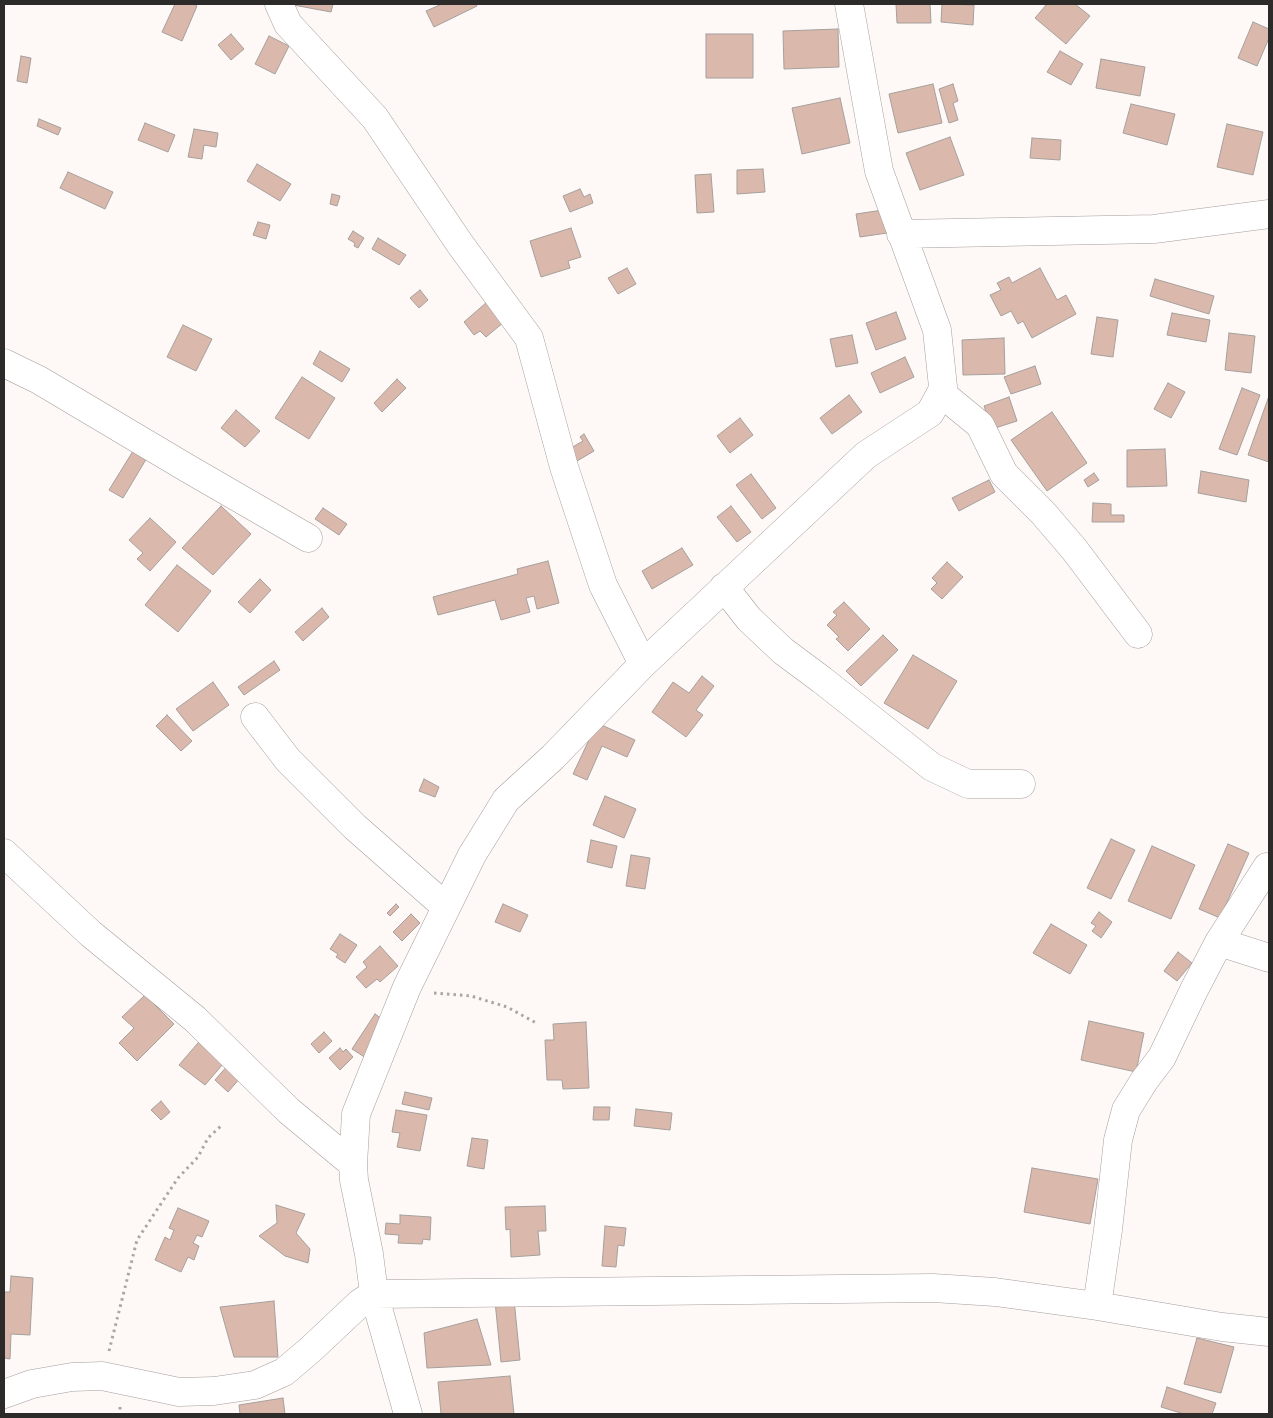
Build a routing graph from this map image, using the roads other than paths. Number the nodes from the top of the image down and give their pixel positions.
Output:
1 (278, 4) edge
2 (849, 4) edge
3 (1269, 214) edge
4 (901, 234) junction
5 (4, 363) edge
6 (941, 393) junction
7 (308, 538) dead end
8 (724, 587) junction
9 (1138, 634) dead end
10 (643, 664) junction
11 (255, 716) dead end
12 (1021, 784) dead end
13 (4, 853) edge
14 (1267, 867) dead end
15 (446, 907) junction
16 (1220, 942) junction
17 (1269, 958) edge
18 (353, 1164) junction
19 (374, 1294) junction
20 (1097, 1306) junction
21 (1269, 1332) edge
22 (4, 1394) edge
23 (408, 1414) edge

1 - 10 street
2 - 4 street
3 - 4 street
4 - 6 street
5 - 7 street
6 - 8 street
6 - 9 street
8 - 10 street
8 - 12 street
10 - 15 street
11 - 15 street
13 - 18 street
14 - 16 street
15 - 18 street
16 - 17 street
16 - 20 street
18 - 19 street
19 - 20 street
19 - 22 street
19 - 23 street
20 - 21 street

